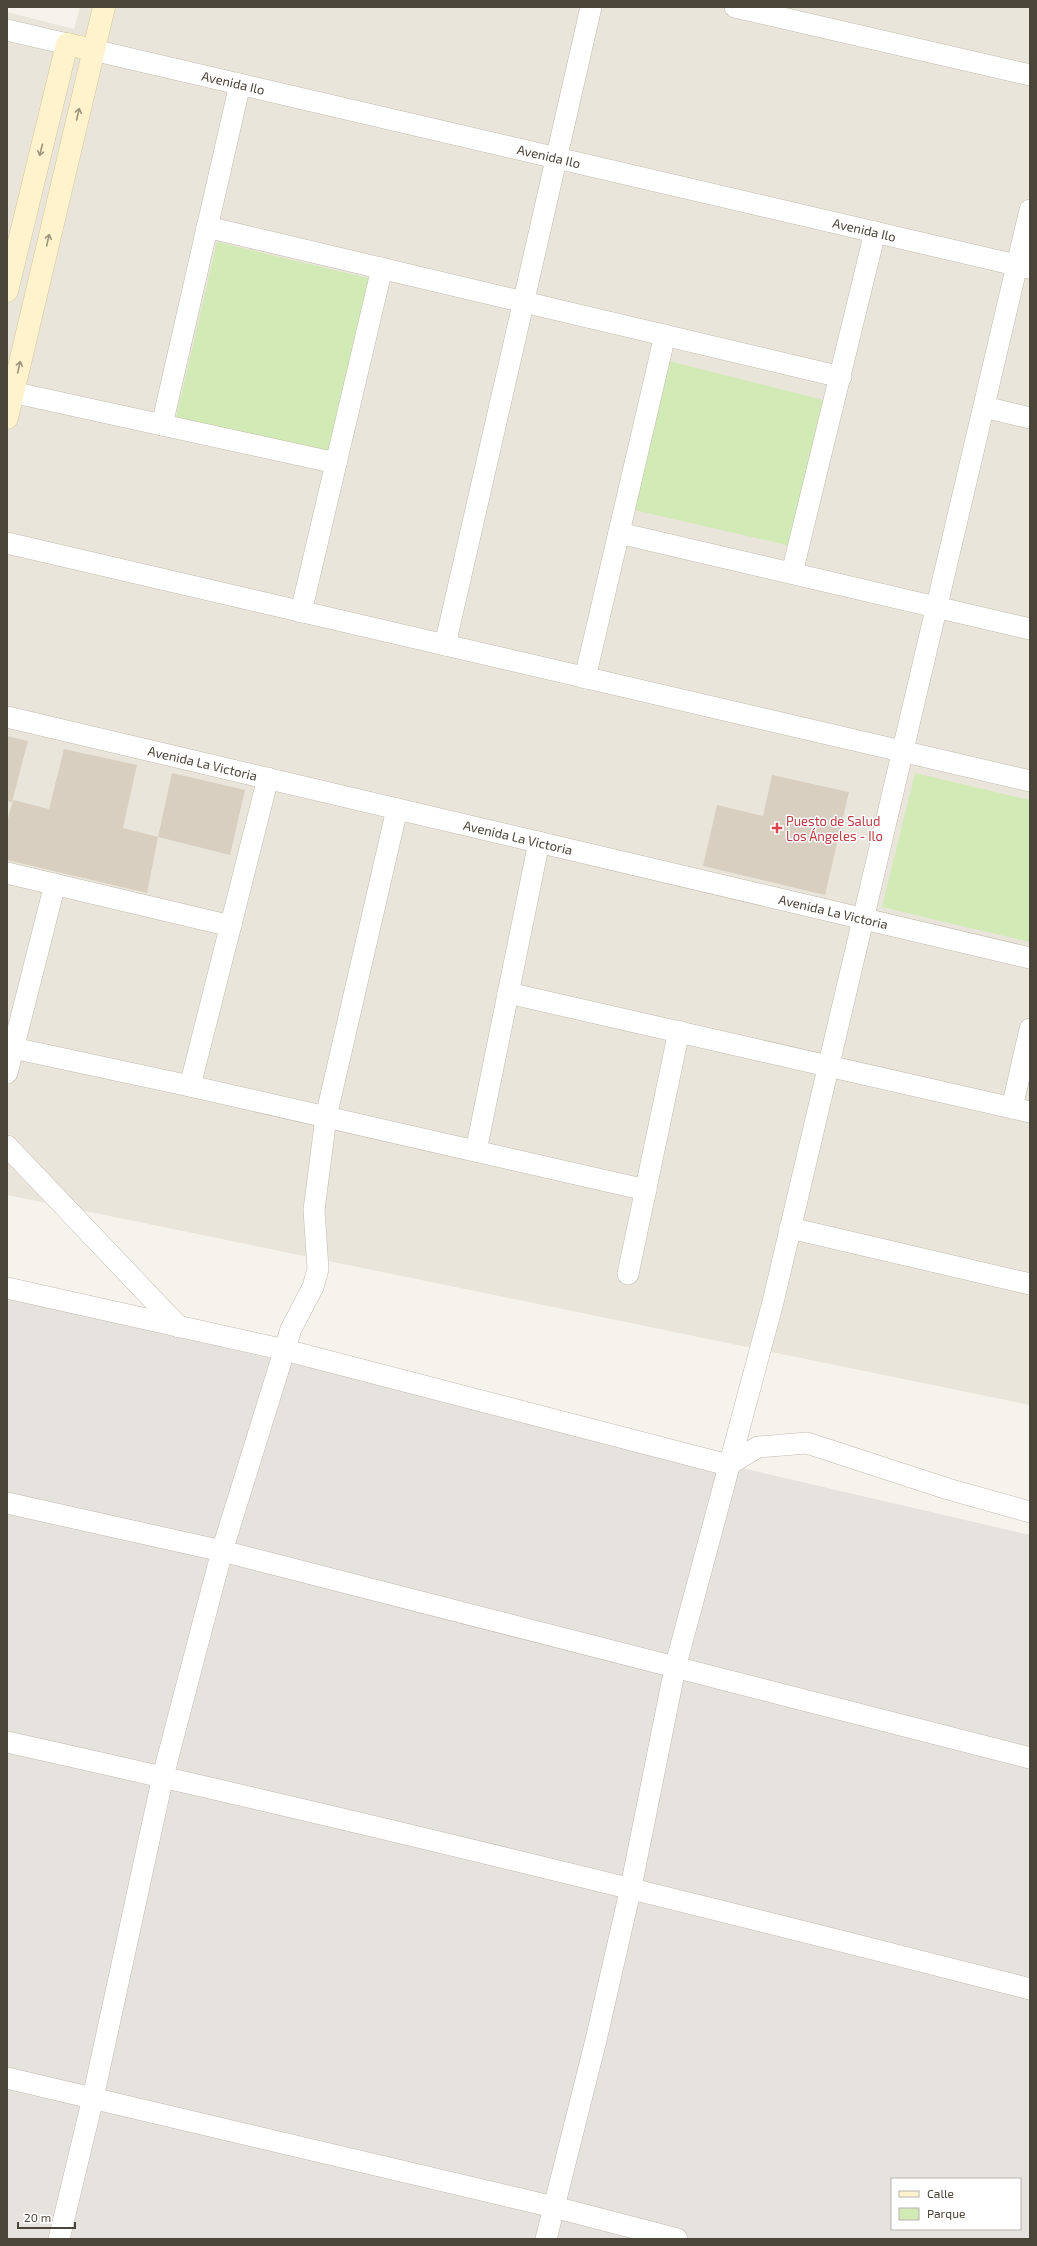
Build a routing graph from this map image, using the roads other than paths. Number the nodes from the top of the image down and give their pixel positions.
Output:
1 (104, 7) edge
2 (591, 7) edge
3 (735, 7) edge
4 (7, 30) edge
5 (67, 44) junction
6 (93, 50) junction
7 (1030, 75) edge
8 (240, 84) junction
9 (556, 158) junction
10 (1030, 210) edge
11 (208, 227) junction
12 (875, 232) junction
13 (1023, 267) edge
14 (382, 268) junction
15 (7, 291) edge
16 (523, 302) junction
17 (665, 335) junction
18 (841, 377) junction
19 (10, 391) edge
20 (984, 407) junction
21 (7, 418) edge
22 (1030, 418) edge
23 (162, 424) junction
24 (336, 463) junction
25 (619, 533) junction
26 (7, 543) edge
27 (792, 573) junction
28 (936, 607) junction
29 (301, 612) junction
30 (1030, 629) edge
31 (445, 645) junction
32 (585, 678) junction
33 (7, 716) edge
34 (902, 751) junction
35 (268, 778) junction
36 (1030, 781) edge
37 (397, 809) junction
38 (539, 842) junction
39 (7, 873) edge
40 (55, 884) junction
41 (863, 919) junction
42 (231, 926) junction
43 (1030, 958) edge
44 (508, 993) junction
45 (1030, 1029) edge
46 (679, 1031) junction
47 (13, 1048) junction
48 (828, 1066) junction
49 (7, 1073) edge
50 (190, 1086) junction
51 (1021, 1110) edge
52 (326, 1117) junction
53 (7, 1146) edge
54 (476, 1151) junction
55 (646, 1190) junction
56 (790, 1228) junction
57 (628, 1274) dead end
58 (1030, 1284) edge
59 (7, 1288) edge
60 (179, 1327) junction
61 (285, 1350) junction
62 (728, 1465) junction
63 (7, 1503) edge
64 (1030, 1512) edge
65 (222, 1551) junction
66 (675, 1668) junction
67 (7, 1742) edge
68 (1030, 1758) edge
69 (163, 1776) junction
70 (630, 1887) junction
71 (1030, 1989) edge
72 (7, 2078) edge
73 (93, 2098) junction
74 (554, 2207) junction
75 (60, 2239) edge
76 (546, 2239) edge
77 (677, 2239) edge

1 - 6 street
2 - 9 street
3 - 7 street
4 - 5 street
5 - 6 street, Avenida Ilo
5 -> 15 street
6 - 8 street, Avenida Ilo
19 -> 6 street
8 - 9 street, Avenida Ilo
8 - 11 street
9 - 12 street, Avenida Ilo
9 - 16 street
10 - 13 street
11 - 14 street
11 - 23 street
12 - 13 street, Avenida Ilo
12 - 18 street
13 - 20 street
14 - 16 street
14 - 24 street
16 - 17 street
16 - 31 street
17 - 18 street
17 - 25 street
18 - 27 street
19 - 21 street
19 - 23 street
20 - 22 street
20 - 28 street
23 - 24 street
24 - 29 street
25 - 27 street
25 - 32 street
26 - 29 street
27 - 28 street
28 - 30 street
28 - 34 street
29 - 31 street
31 - 32 street
32 - 34 street
33 - 35 street, Avenida La Victoria
34 - 36 street
34 - 41 street
35 - 37 street, Avenida La Victoria
35 - 42 street
37 - 38 street, Avenida La Victoria
37 - 52 street
38 - 41 street, Avenida La Victoria
38 - 44 street
39 - 40 street
40 - 42 street
40 - 47 street
41 - 43 street, Avenida La Victoria
41 - 48 street
42 - 50 street
44 - 46 street
44 - 54 street
45 - 51 street
46 - 48 street
46 - 55 street
47 - 49 street
47 - 50 street
48 - 51 street
48 - 56 street
50 - 52 street
52 - 54 street
52 - 61 street
53 - 60 street
54 - 55 street
55 - 57 street
56 - 58 street
56 - 62 street
59 - 60 street
60 - 61 street
61 - 62 street
61 - 65 street
62 - 64 street
62 - 66 street
63 - 65 street
65 - 66 street
65 - 69 street
66 - 68 street
66 - 70 street
67 - 69 street
69 - 70 street
69 - 73 street
70 - 71 street
70 - 74 street
72 - 73 street
73 - 74 street
73 - 75 street
74 - 76 street
74 - 77 street

